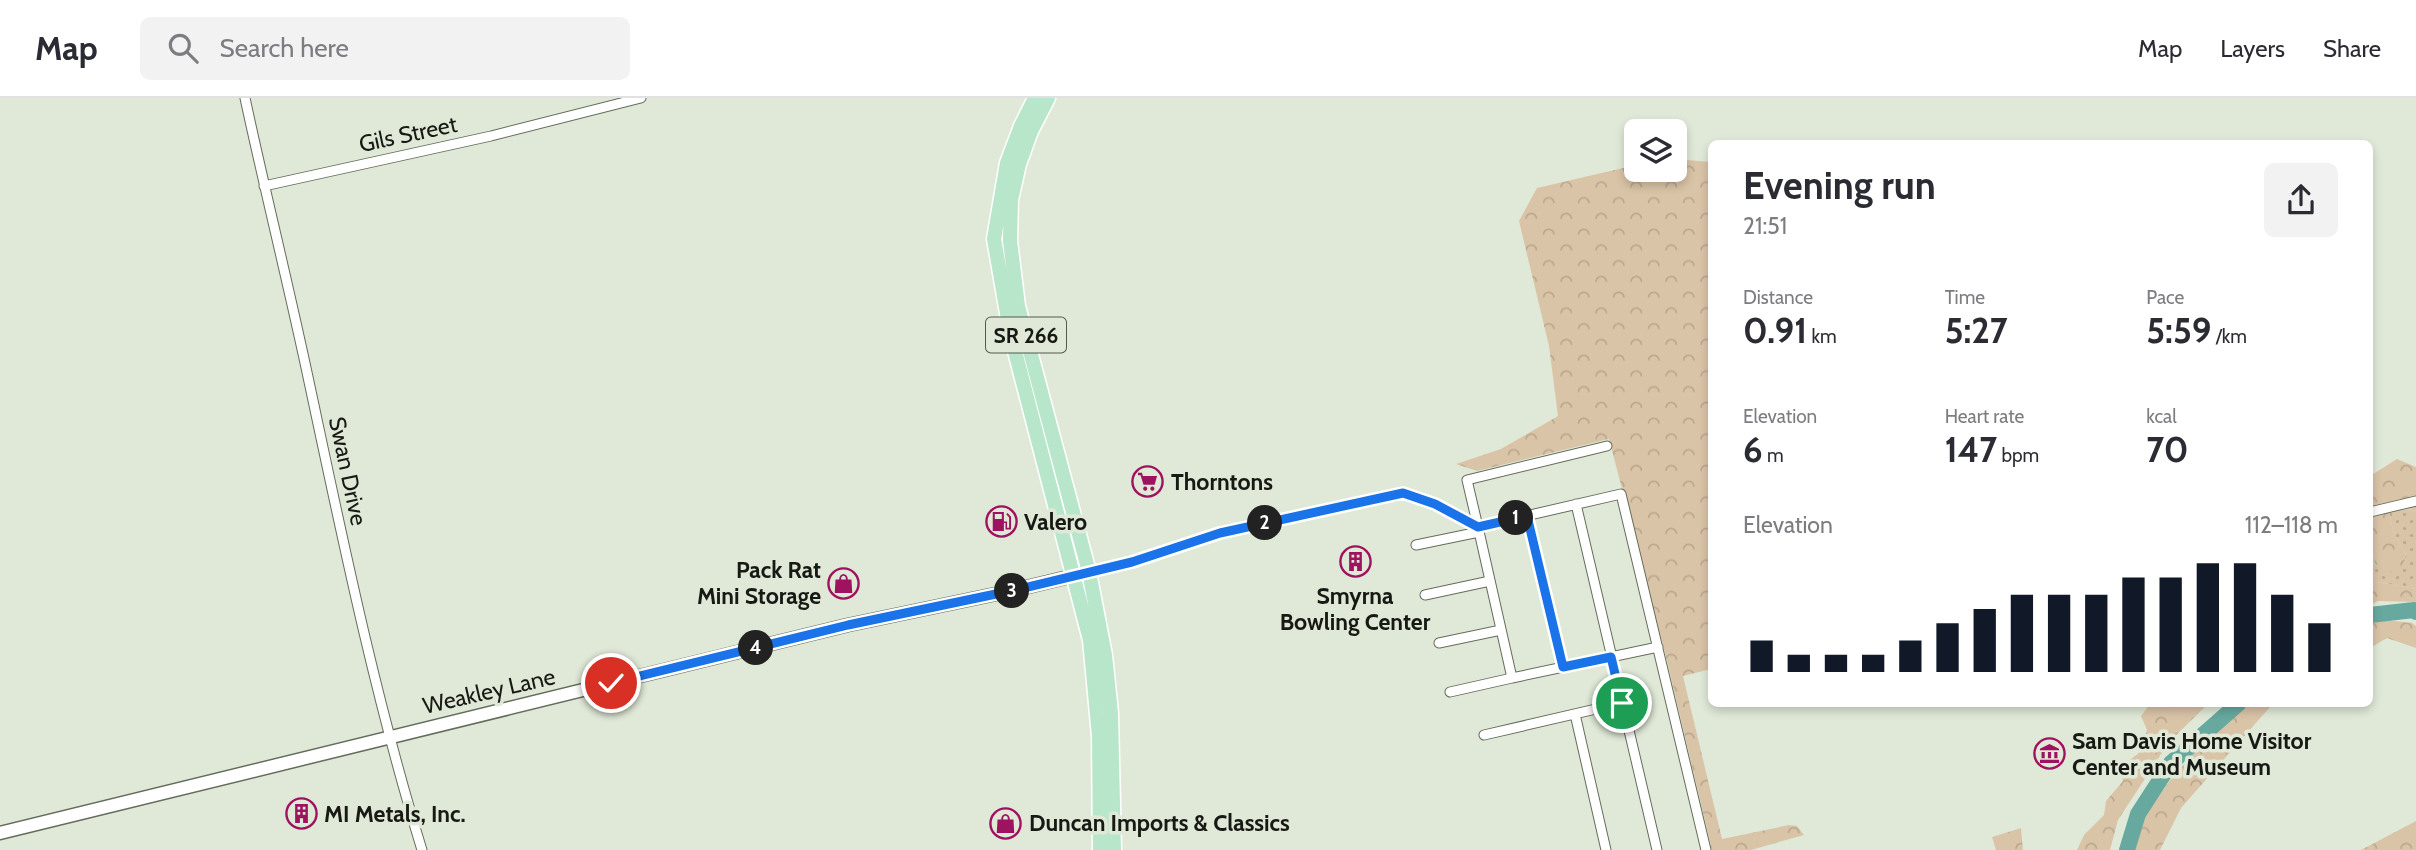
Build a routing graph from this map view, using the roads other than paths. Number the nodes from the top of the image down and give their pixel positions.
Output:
1 (245, 98) edge
2 (641, 98) edge
3 (1035, 98) edge
4 (1048, 98) edge
5 (264, 186) junction
6 (1607, 446) dead end
7 (2416, 501) edge
8 (1576, 504) junction
9 (2373, 511) edge
10 (1527, 516) junction
11 (1478, 529) junction
12 (1416, 545) dead end
13 (1089, 572) junction
14 (1073, 575) junction
15 (1490, 581) junction
16 (1425, 595) dead end
17 (1501, 630) junction
18 (1439, 643) dead end
19 (1658, 647) junction
20 (1611, 657) junction
21 (1563, 667) junction
22 (1513, 678) junction
23 (1450, 692) dead end
24 (1622, 703) junction
25 (1574, 714) junction
26 (1483, 735) dead end
27 (388, 737) junction
28 (0, 833) edge
29 (422, 850) edge
30 (1100, 850) edge
31 (1114, 850) edge
32 (1606, 850) edge
33 (1657, 850) edge
34 (1706, 850) edge

1 - 5 street, Swan Drive
2 - 5 street, Gils Street
3 - 14 main road, SR 266
4 - 13 main road, SR 266
5 - 27 street, Swan Drive
6 - 11 street
7 - 9 street
8 - 10 street
8 - 19 street
8 - 20 street
10 - 11 street
10 - 21 street
11 - 12 street
11 - 13 street, Weakley Lane
11 - 15 street
13 - 14 main road, Weakley Lane
13 - 31 main road, SR 266
14 - 27 main road, Weakley Lane
14 - 30 main road, SR 266
15 - 16 street
15 - 17 street
17 - 18 street
17 - 22 street
19 - 20 street
19 - 34 street
20 - 21 street
20 - 24 street
21 - 22 street
22 - 23 street
24 - 25 street
24 - 33 street
25 - 26 street
25 - 32 street
27 - 28 main road, Weakley Lane
27 - 29 street, Swan Drive

